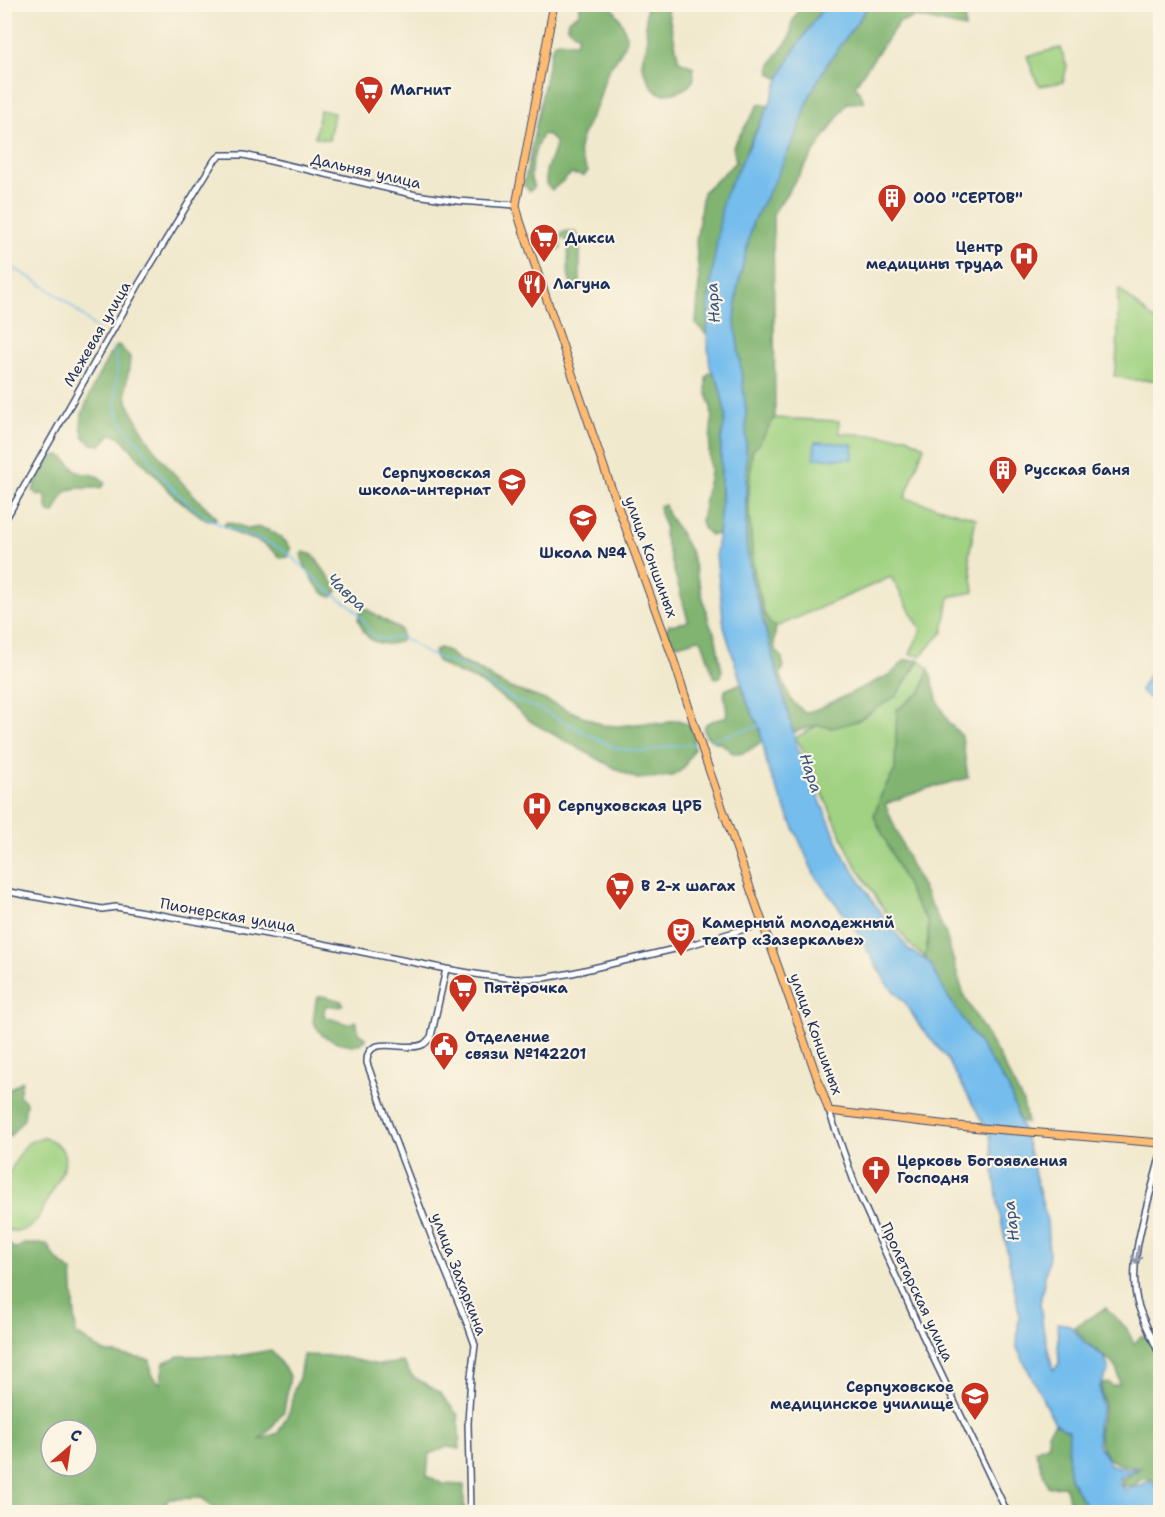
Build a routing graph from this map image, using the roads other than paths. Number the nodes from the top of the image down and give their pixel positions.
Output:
1 (554, 4) edge
2 (214, 161) joint
3 (516, 205) junction
4 (4, 522) edge
5 (4, 891) edge
6 (762, 924) junction
7 (446, 969) junction
8 (830, 1111) junction
9 (1161, 1143) edge
10 (1160, 1157) edge
11 (1161, 1356) edge
12 (470, 1512) edge
13 (1007, 1512) edge

1 - 3 main road, улица Коншиных
2 - 3 street, Дальняя улица
2 - 4 street, Межевая улица
3 - 6 main road, улица Коншиных
5 - 7 street, Пионерская улица
6 - 7 street, Пионерская улица
6 - 8 main road, улица Коншиных
7 - 12 street, улица Захаркина
8 - 9 main road
8 - 13 street, Пролетарская улица
10 -> 11 street

